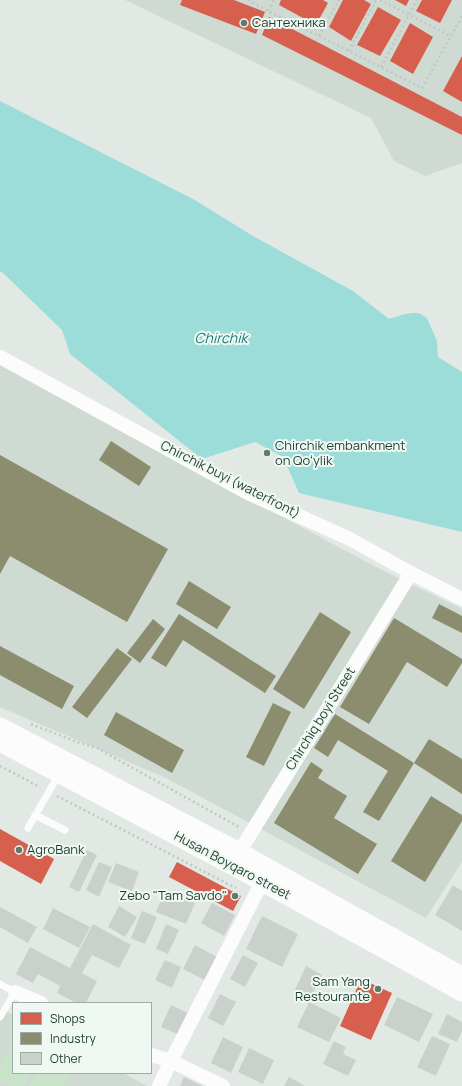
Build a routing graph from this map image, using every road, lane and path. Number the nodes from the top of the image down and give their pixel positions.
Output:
1 (248, 0) edge
2 (274, 0) edge
3 (339, 0) edge
4 (376, 0) edge
5 (380, 0) edge
6 (417, 0) edge
7 (268, 11) junction
8 (409, 15) junction
9 (462, 16) edge
10 (319, 36) junction
11 (451, 36) junction
12 (349, 51) junction
13 (381, 68) junction
14 (0, 357) edge
15 (411, 573) junction
16 (462, 599) edge
17 (27, 723) dead end
18 (0, 726) edge
19 (0, 742) edge
20 (0, 766) edge
21 (59, 774) junction
22 (49, 792) junction
23 (35, 816) junction
24 (28, 828) dead end
25 (65, 830) dead end
26 (251, 833) junction
27 (235, 858) junction
28 (265, 875) junction
29 (236, 888) dead end
30 (462, 976) edge
31 (0, 984) edge
32 (15, 992) junction
33 (462, 992) edge
34 (38, 1002) edge
35 (0, 1017) edge
36 (152, 1054) edge
37 (171, 1061) junction
38 (159, 1086) edge
39 (222, 1086) edge

1 - 7 path
2 - 7 path
3 - 10 path
4 - 12 path
5 - 8 path
6 - 8 path
7 - 10 path
8 - 11 path
8 - 13 path
9 - 11 path
10 - 12 path
11 - 13 path
12 - 13 path
14 - 15 street, Chirchik buyi (waterfront)
15 - 16 street, Chirchik buyi (waterfront)
15 - 26 street, Chirchiq boyi Street
17 - 26 path
18 - 27 main road, Husan Boyqaro street
19 - 21 main road, Husan Boyqaro street
20 - 22 path
21 - 22 lane
21 - 27 main road, Husan Boyqaro street
22 - 23 lane
22 - 29 path
23 - 24 lane
23 - 25 lane
26 - 27 street, Chirchiq boyi Street
27 - 28 main road, Husan Boyqaro street
28 - 30 main road, Husan Boyqaro street
28 - 33 main road, Husan Boyqaro street
28 - 37 street
31 - 32 lane
32 - 34 street
32 - 35 lane
36 - 37 street
37 - 38 street
37 - 39 street

